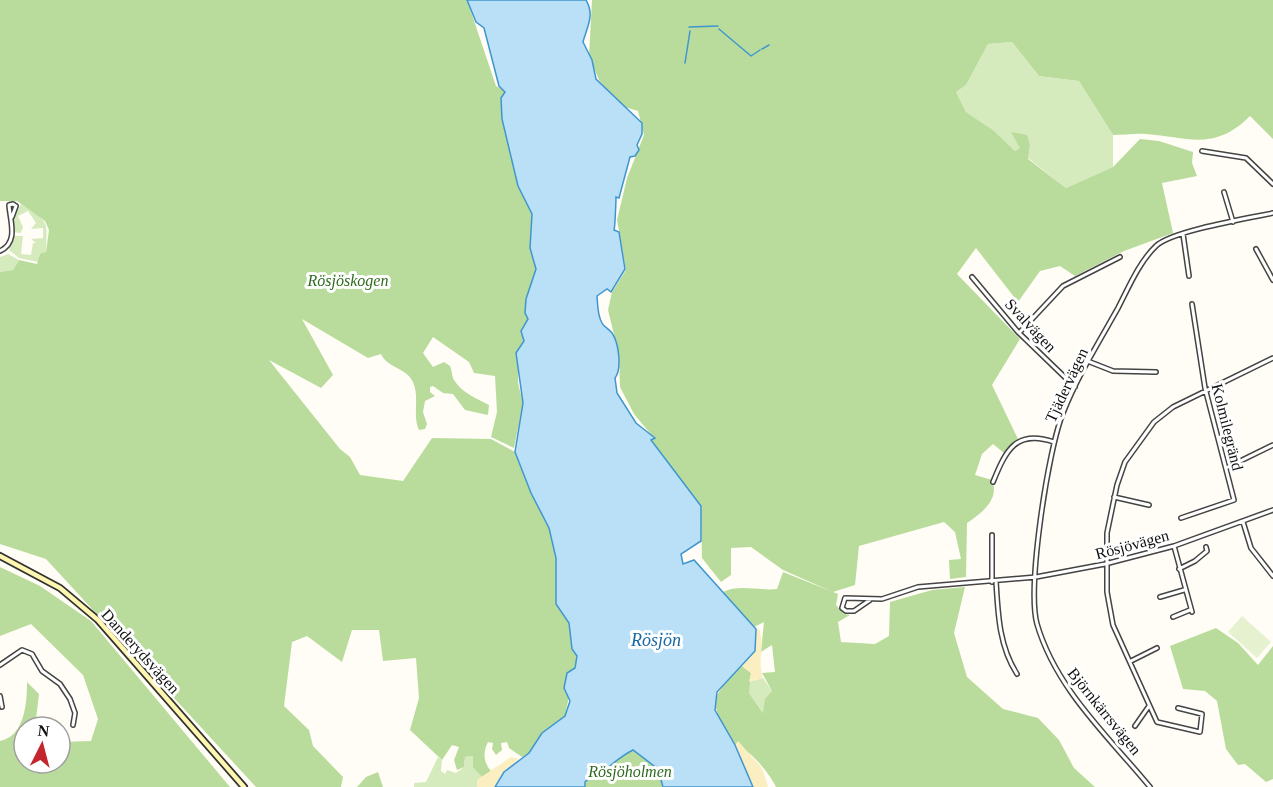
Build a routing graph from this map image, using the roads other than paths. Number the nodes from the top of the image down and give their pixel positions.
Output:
1 (1202, 151) dead end
2 (1273, 184) edge
3 (1224, 192) dead end
4 (1273, 213) edge
5 (12, 217) dead end
6 (1233, 222) junction
7 (1183, 234) junction
8 (1256, 249) dead end
9 (0, 251) edge
10 (1120, 257) dead end
11 (1189, 276) dead end
12 (972, 278) dead end
13 (1273, 280) edge
14 (1192, 304) dead end
15 (1019, 333) junction
16 (1273, 358) edge
17 (1090, 362) junction
18 (1156, 372) dead end
19 (1075, 387) junction
20 (1207, 392) junction
21 (1054, 442) junction
22 (1273, 445) edge
23 (1226, 468) junction
24 (993, 482) dead end
25 (1114, 497) junction
26 (1149, 505) dead end
27 (1273, 510) edge
28 (1181, 518) dead end
29 (1243, 522) junction
30 (992, 535) dead end
31 (1174, 546) junction
32 (1206, 547) dead end
33 (0, 556) edge
34 (1105, 564) junction
35 (1179, 569) junction
36 (1273, 576) edge
37 (1036, 577) junction
38 (994, 582) junction
39 (1185, 590) junction
40 (1160, 597) dead end
41 (870, 600) junction
42 (1173, 617) dead end
43 (1157, 648) dead end
44 (1131, 661) junction
45 (0, 665) edge
46 (1017, 674) dead end
47 (0, 696) edge
48 (1149, 706) junction
49 (2, 707) dead end
50 (1178, 708) dead end
51 (73, 725) dead end
52 (1135, 726) dead end
53 (244, 787) edge
54 (1150, 787) edge

1 - 2 street
3 - 6 street
4 - 6 street, Tjädervägen
5 - 9 street
6 - 7 street, Tjädervägen
7 - 11 street
7 - 17 street, Tjädervägen
8 - 13 street
10 - 15 street
12 - 15 street, Svalvägen
14 - 20 street, Kolmilegränd
15 - 19 street, Svalvägen
16 - 20 street
17 - 18 street
17 - 19 street, Tjädervägen
19 - 21 street, Tjädervägen
20 - 23 street, Kolmilegränd
20 - 25 street
21 - 24 street
21 - 37 street, Tjädervägen
22 - 23 street
23 - 28 street, Kolmilegränd
25 - 26 street
25 - 34 street
27 - 29 street, Rösjövägen
29 - 31 street, Rösjövägen
29 - 36 street
30 - 38 street
31 - 34 street, Rösjövägen
31 - 35 street
32 - 35 street
33 - 53 main road, Danderydsvägen
34 - 37 street, Rösjövägen
34 - 44 street
35 - 39 street
37 - 38 street, Rösjövägen
37 - 54 street, Björnkärrsvägen
38 - 41 street, Rösjövägen
38 - 46 street
39 - 40 street
39 - 42 street
41 - 41 street, Rösjövägen
43 - 44 street
44 - 48 street
45 - 51 street
47 - 49 street
48 - 50 street
48 - 52 street

